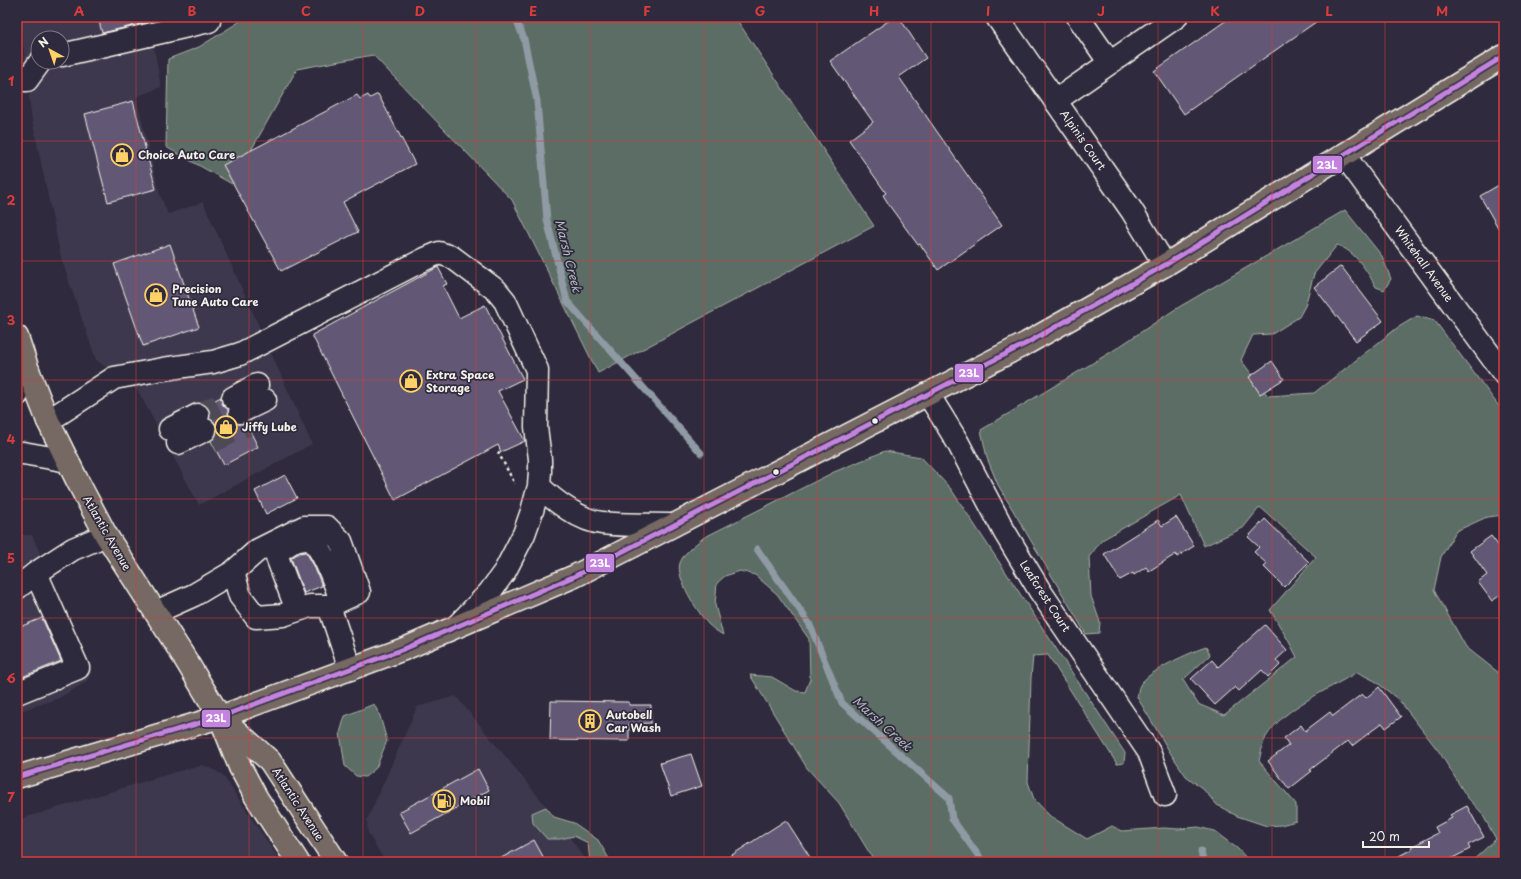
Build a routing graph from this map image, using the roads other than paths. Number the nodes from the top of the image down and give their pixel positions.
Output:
1 (997, 17) edge
2 (1078, 17) edge
3 (1176, 17) edge
4 (209, 21) dead end
5 (70, 53) edge
6 (1504, 56) edge
7 (1110, 63) junction
8 (34, 70) edge
9 (17, 80) edge
10 (1055, 101) junction
11 (1344, 155) junction
12 (1165, 265) junction
13 (17, 337) edge
14 (28, 370) junction
15 (1504, 374) edge
16 (928, 394) junction
17 (17, 395) edge
18 (240, 412) joint
19 (48, 420) junction
20 (177, 442) joint
21 (17, 453) edge
22 (68, 461) junction
23 (539, 486) junction
24 (673, 525) junction
25 (106, 536) junction
26 (233, 572) junction
27 (36, 573) junction
28 (17, 588) edge
29 (335, 603) junction
30 (298, 610) junction
31 (156, 612) junction
32 (457, 626) junction
33 (350, 669) junction
34 (17, 694) edge
35 (220, 717) junction
36 (17, 777) edge
37 (1165, 795) dead end
38 (298, 862) edge
39 (336, 862) edge

1 - 10 street, Alpinis Court
2 - 7 street
3 - 7 street
4 - 5 street
6 - 11 main road
7 - 10 street
8 - 9 street
10 - 12 street, Alpinis Court
11 - 12 main road
11 - 15 street, Whitehall Avenue
12 - 16 main road
13 - 14 main road, Atlantic Avenue
14 - 17 street
14 - 19 main road, Atlantic Avenue
16 - 24 main road
16 - 37 street, Leafcrest Court
18 - 18 street
19 - 22 main road, Atlantic Avenue
19 - 23 street
20 - 20 street
21 - 22 street
22 - 25 main road, Atlantic Avenue
23 - 24 street
23 - 32 street
24 - 32 main road
25 - 27 street
25 - 31 main road, Atlantic Avenue
26 - 29 street
26 - 30 street
26 - 31 street
27 - 28 street
27 - 34 street
29 - 30 street
29 - 30 street
29 - 33 street
31 - 35 main road, Atlantic Avenue
32 - 33 main road
33 - 35 main road
35 - 36 main road
35 - 38 main road, Atlantic Avenue
35 - 39 main road, Atlantic Avenue

